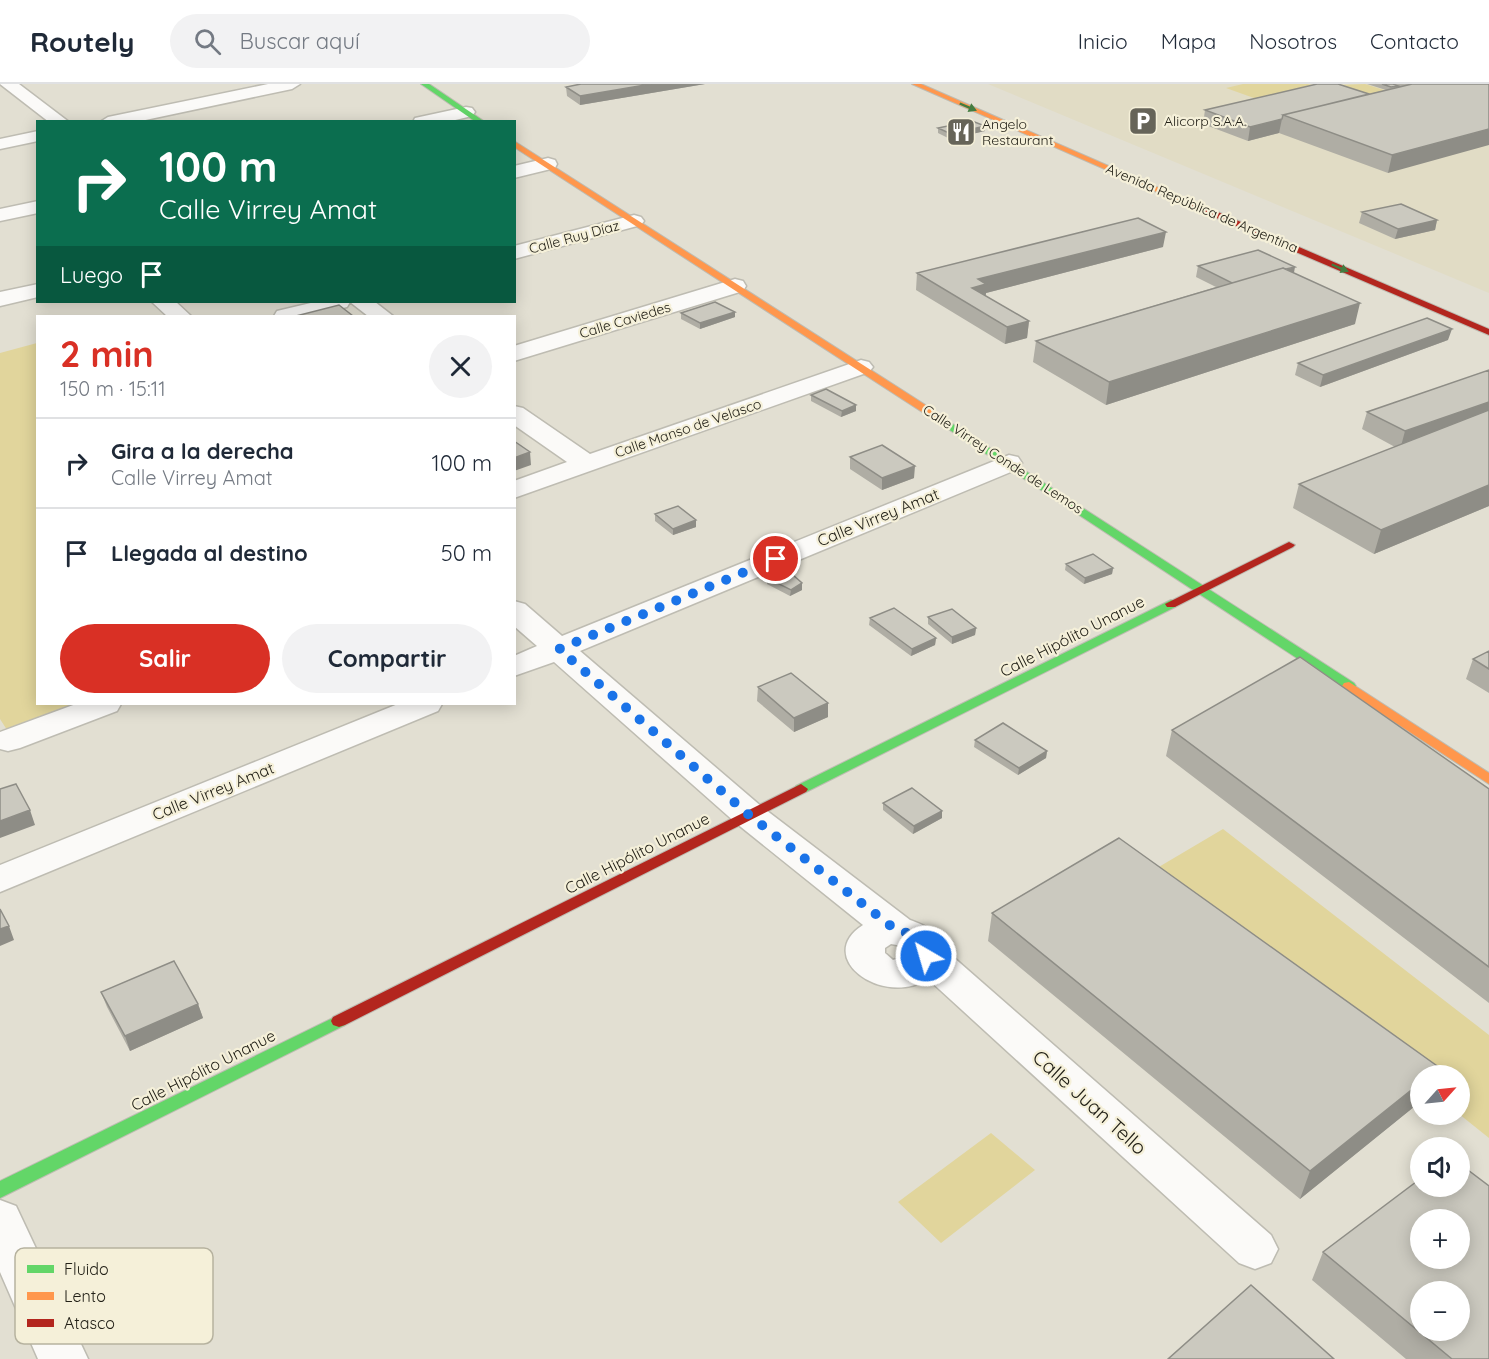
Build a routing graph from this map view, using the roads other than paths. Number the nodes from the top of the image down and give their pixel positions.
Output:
1 (8, 84) edge
2 (292, 84) edge
3 (424, 84) edge
4 (915, 84) edge
5 (947, 84) edge
6 (466, 112) junction
7 (58, 120) edge
8 (118, 120) edge
9 (431, 120) edge
10 (479, 120) edge
11 (36, 136) edge
12 (1070, 136) junction
13 (1049, 141) junction
14 (0, 144) edge
15 (516, 144) edge
16 (548, 164) junction
17 (1136, 169) junction
18 (516, 172) edge
19 (36, 207) edge
20 (0, 215) edge
21 (634, 221) junction
22 (1318, 242) dead end
23 (1296, 249) junction
24 (516, 252) edge
25 (735, 286) junction
26 (36, 290) edge
27 (0, 299) edge
28 (164, 303) edge
29 (335, 303) edge
30 (362, 303) edge
31 (179, 315) edge
32 (289, 315) edge
33 (380, 315) edge
34 (1489, 332) edge
35 (516, 353) edge
36 (861, 367) junction
37 (516, 414) edge
38 (1009, 463) junction
39 (586, 464) junction
40 (516, 489) edge
41 (1289, 545) dead end
42 (1202, 589) junction
43 (516, 612) edge
44 (559, 649) junction
45 (516, 666) edge
46 (102, 705) edge
47 (424, 705) edge
48 (8, 741) dead end
49 (1489, 779) edge
50 (749, 815) junction
51 (0, 879) edge
52 (0, 1190) edge
53 (0, 1220) edge
54 (1255, 1249) dead end
55 (15, 1253) edge
56 (56, 1344) edge
57 (63, 1359) edge

1 - 7 street
2 - 8 street
3 - 6 street
4 -> 13 street, Avenida República de Argentina
5 - 12 street, Avenida República de Argentina
6 - 9 street
6 - 10 street
11 - 14 street
12 - 13 street
12 - 17 street, Avenida República de Argentina
13 - 17 street, Avenida República de Argentina
15 - 16 street, Calle Virrey Conde de Lemos
16 - 18 street
16 - 21 street, Calle Virrey Conde de Lemos
17 - 23 street, Avenida República de Argentina
19 - 20 street
21 - 24 street, Calle Ruy Díaz
21 - 25 street, Calle Virrey Conde de Lemos
22 - 23 street
23 -> 34 street, Avenida República de Argentina
25 - 35 street, Calle Caviedes
25 - 36 street, Calle Virrey Conde de Lemos
26 - 27 street
28 - 31 street
29 - 32 street
30 - 33 street
36 - 38 street, Calle Virrey Conde de Lemos
36 - 39 street, Calle Manso de Velasco
37 - 39 street
38 - 42 street, Calle Virrey Conde de Lemos
38 - 44 street, Calle Virrey Amat
39 - 40 street, Calle Manso de Velasco
41 - 42 street, Calle Hipólito Unanue
42 - 49 street, Calle Virrey Conde de Lemos
42 - 50 street, Calle Hipólito Unanue
43 - 44 street, Calle Juan Tello
44 - 45 street, Calle Virrey Amat
44 - 50 street, Calle Juan Tello
46 - 48 street
47 - 51 street, Calle Virrey Amat
50 - 52 street, Calle Hipólito Unanue
50 - 54 street, Calle Juan Tello
53 - 55 street
56 - 57 street

